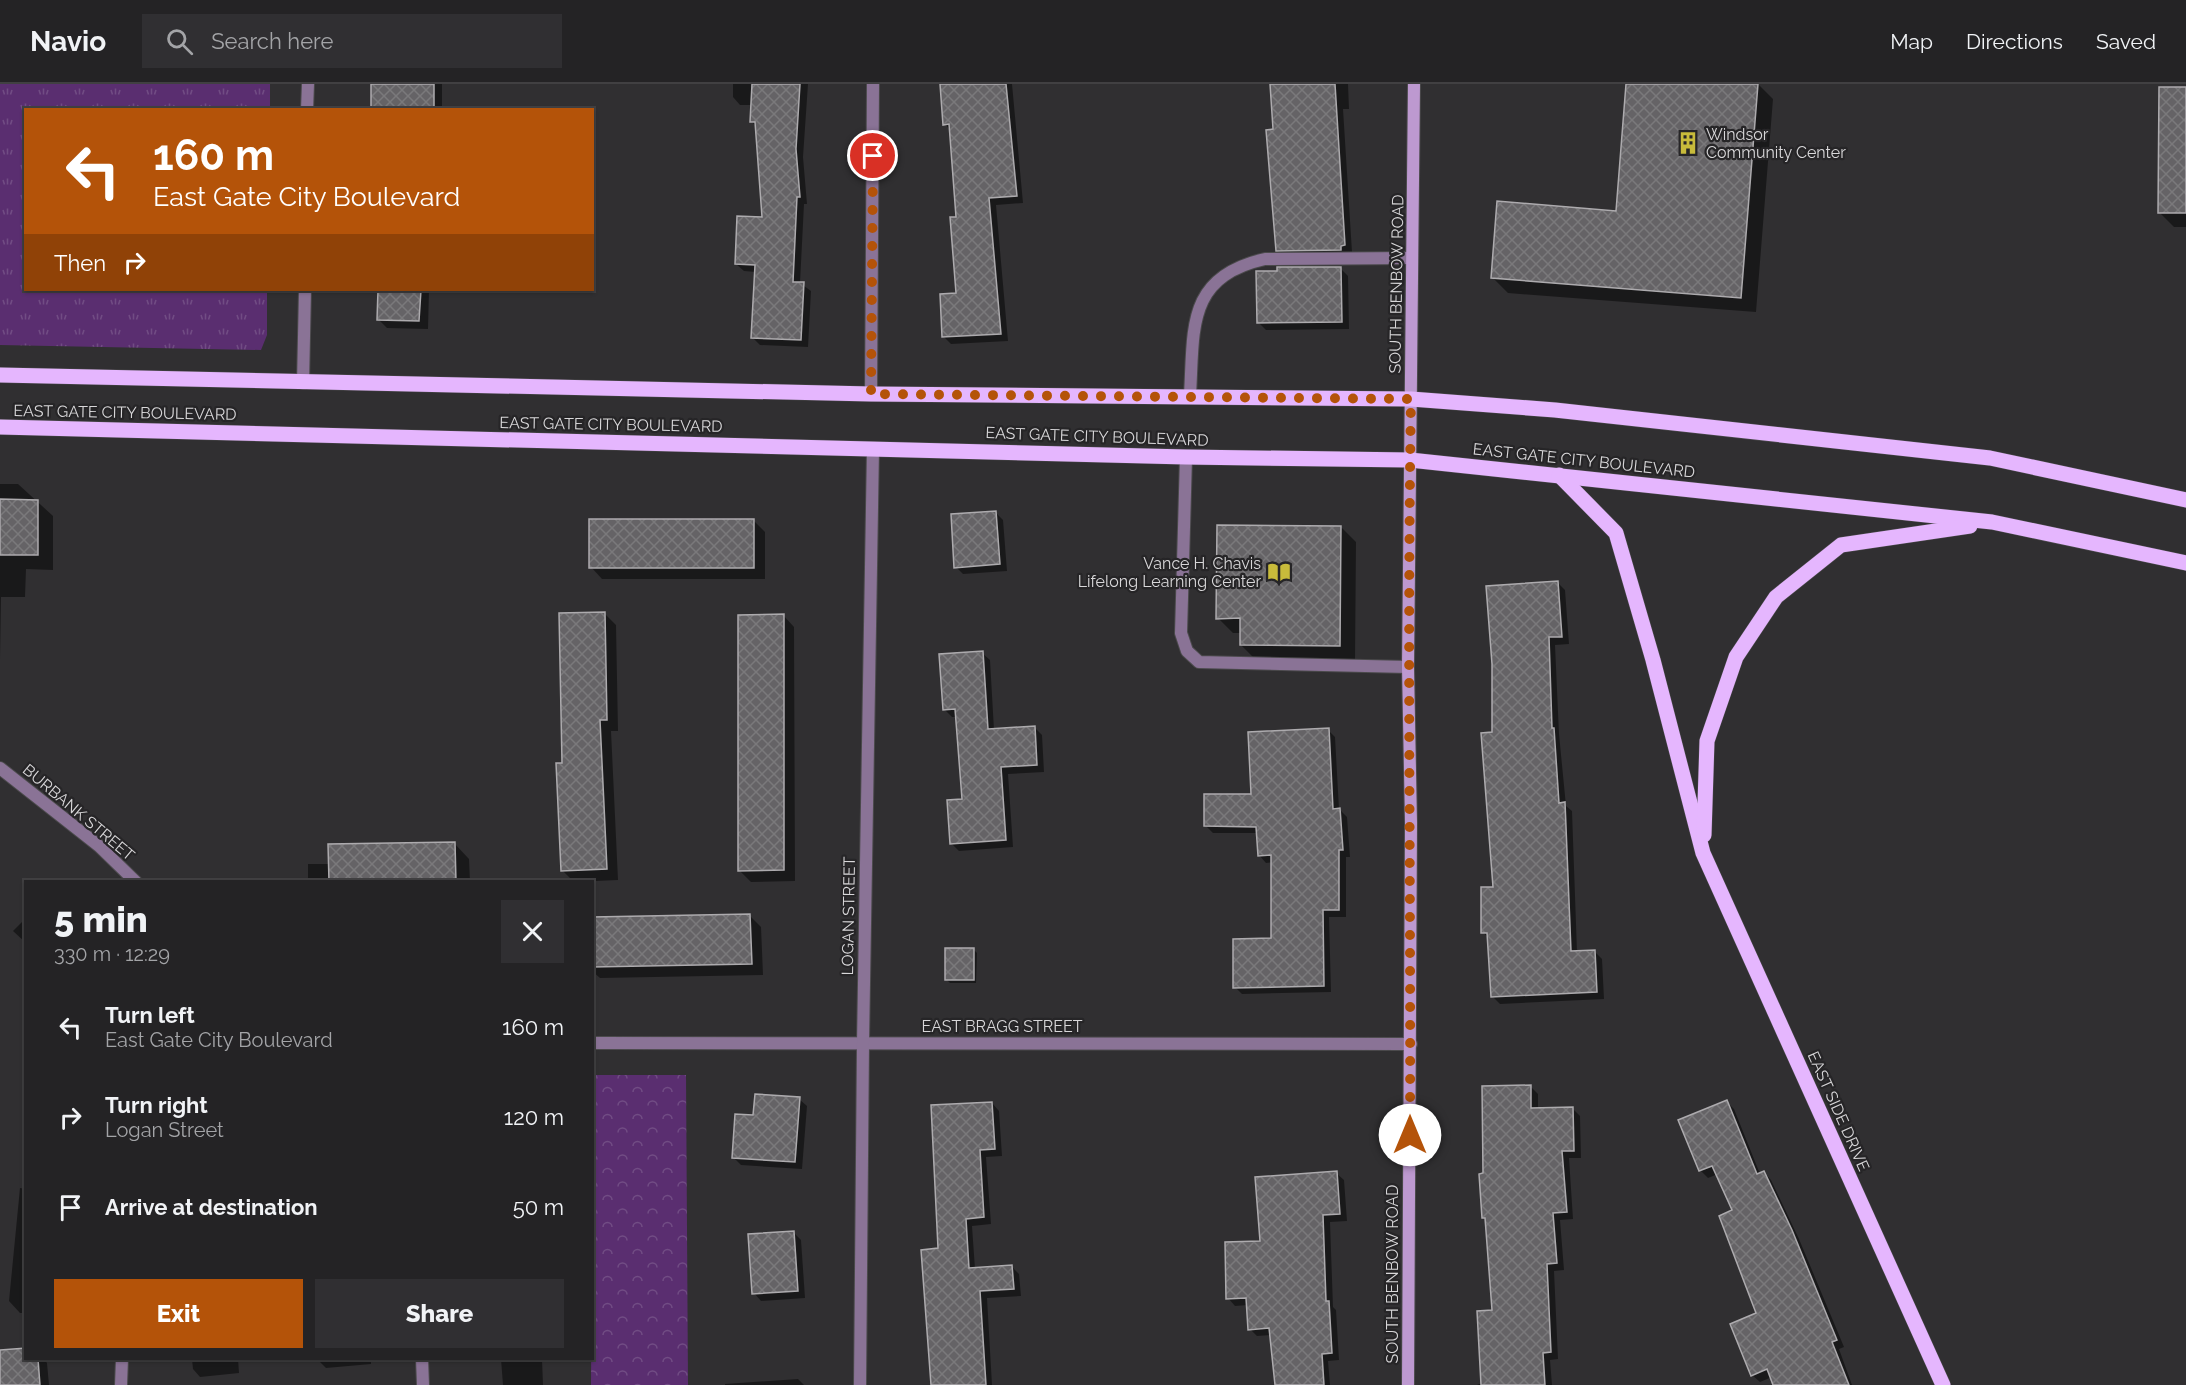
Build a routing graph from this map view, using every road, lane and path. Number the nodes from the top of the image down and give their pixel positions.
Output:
1 (308, 84) edge
2 (873, 84) edge
3 (1414, 84) edge
4 (307, 108) edge
5 (1412, 258) junction
6 (305, 291) edge
7 (0, 375) edge
8 (303, 383) junction
9 (871, 394) junction
10 (1190, 395) junction
11 (1411, 399) junction
12 (0, 427) edge
13 (873, 448) junction
14 (1186, 457) junction
15 (1410, 460) junction
16 (1559, 475) junction
17 (2186, 500) edge
18 (1992, 522) junction
19 (2185, 562) edge
20 (1408, 667) junction
21 (1, 771) edge
22 (1703, 853) junction
23 (134, 880) edge
24 (594, 1042) edge
25 (863, 1042) junction
26 (1411, 1044) junction
27 (122, 1360) edge
28 (422, 1360) edge
29 (121, 1385) edge
30 (423, 1385) edge
31 (860, 1385) edge
32 (1408, 1385) edge
33 (1943, 1385) edge

1 - 4 street
2 - 9 street
3 - 5 main road, SOUTH BENBOW ROAD
5 - 10 street
5 - 11 main road, SOUTH BENBOW ROAD
6 - 8 street
7 - 8 main road, EAST GATE CITY BOULEVARD
8 - 9 main road, EAST GATE CITY BOULEVARD
9 - 10 main road, EAST GATE CITY BOULEVARD
10 - 11 main road, EAST GATE CITY BOULEVARD
11 - 15 main road, SOUTH BENBOW ROAD
11 - 17 main road, EAST GATE CITY BOULEVARD
12 - 13 main road, EAST GATE CITY BOULEVARD
13 - 14 main road, EAST GATE CITY BOULEVARD
13 - 25 street, LOGAN STREET
14 - 15 main road, EAST GATE CITY BOULEVARD
14 - 20 street
15 - 16 main road, EAST GATE CITY BOULEVARD
15 - 20 main road, SOUTH BENBOW ROAD
16 - 18 main road, EAST GATE CITY BOULEVARD
16 - 22 main road, EAST SIDE DRIVE
18 - 19 main road, EAST GATE CITY BOULEVARD
18 - 22 main road
20 - 26 main road, SOUTH BENBOW ROAD
21 - 23 street, BURBANK STREET
22 - 33 main road, EAST SIDE DRIVE
24 - 25 street, EAST BRAGG STREET
25 - 26 street, EAST BRAGG STREET
25 - 31 street, LOGAN STREET
26 - 32 main road, SOUTH BENBOW ROAD
27 - 29 street
28 - 30 street

